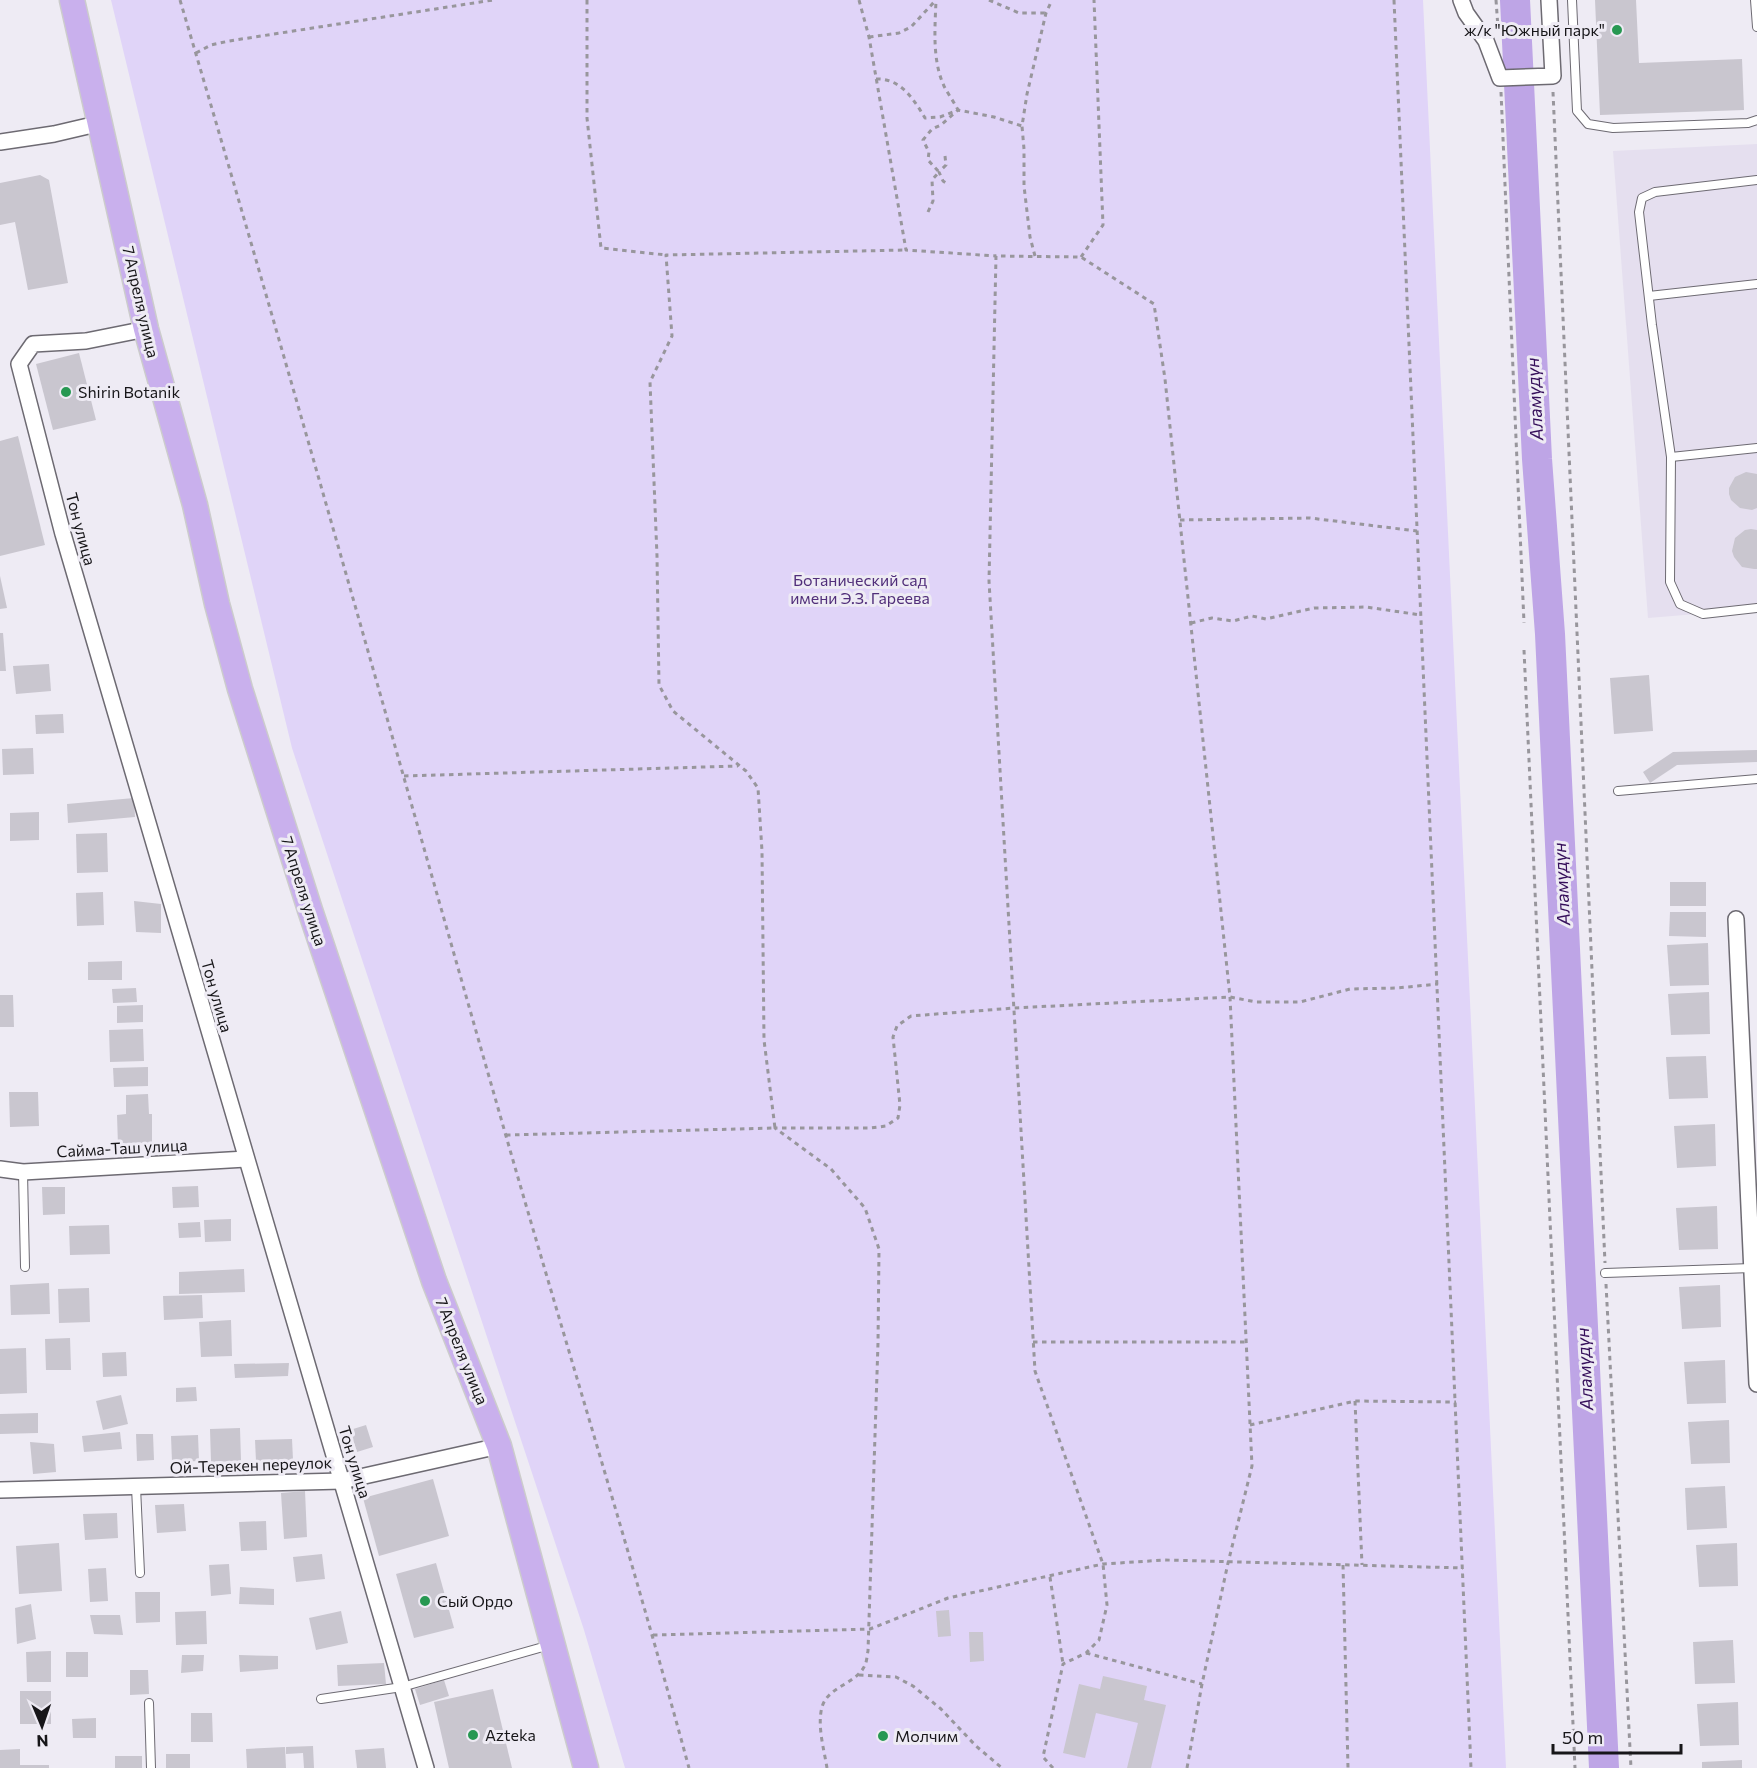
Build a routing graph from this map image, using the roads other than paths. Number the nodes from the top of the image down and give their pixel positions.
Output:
1 (72, 0) edge
2 (1461, 0) edge
3 (1549, 0) edge
4 (1572, 0) edge
5 (1755, 0) edge
6 (1757, 27) edge
7 (1757, 120) edge
8 (101, 123) junction
9 (0, 142) edge
10 (1757, 180) edge
11 (1757, 284) edge
12 (1649, 296) junction
13 (146, 329) junction
14 (1757, 448) edge
15 (1671, 457) junction
16 (1757, 608) edge
17 (1757, 779) edge
18 (1618, 791) dead end
19 (1736, 919) dead end
20 (246, 1159) junction
21 (0, 1169) edge
22 (22, 1172) junction
23 (1754, 1246) edge
24 (25, 1267) dead end
25 (1752, 1268) junction
26 (1605, 1273) road end
27 (1757, 1384) edge
28 (499, 1446) junction
29 (342, 1480) junction
30 (136, 1486) junction
31 (0, 1490) edge
32 (140, 1573) dead end
33 (552, 1645) junction
34 (402, 1687) junction
35 (321, 1699) dead end
36 (149, 1703) dead end
37 (151, 1768) edge
38 (426, 1768) edge
39 (586, 1768) edge

1 - 8 main road, 7 Апреля улица
2 - 3 street
4 - 7 lane
5 - 6 lane
8 - 9 street
8 - 13 main road, 7 Апреля улица
10 - 12 lane
11 - 12 lane
12 - 15 lane
13 - 20 street, Тон улица
13 - 28 main road, 7 Апреля улица
14 - 15 lane
15 - 16 lane
17 - 18 lane
19 - 23 street
20 - 22 street, Сайма-Таш улица
20 - 29 street, Тон улица
21 - 22 street, Сайма-Таш улица
22 - 24 lane
23 - 25 street
25 - 26 lane
25 - 27 street
28 - 29 street, Ой-Терекен переулок
28 - 33 main road, 7 Апреля улица
29 - 30 street, Ой-Терекен переулок
29 - 34 street, Тон улица
30 - 31 street, Ой-Терекен переулок
30 - 32 lane
33 - 34 lane
33 - 39 main road, 7 Апреля улица
34 - 35 lane
34 - 38 street, Тон улица
36 - 37 lane

